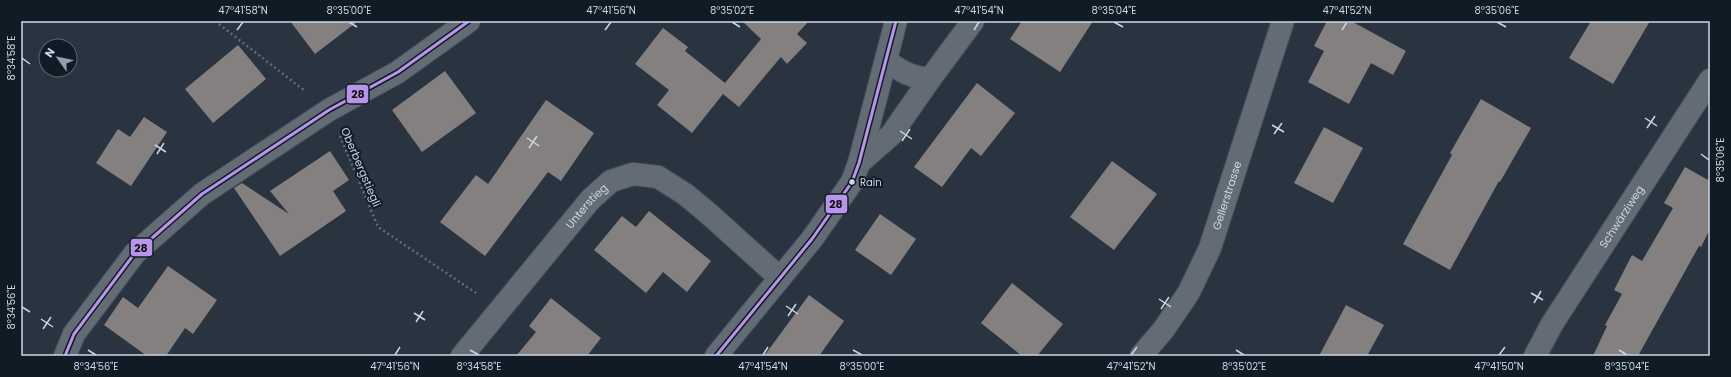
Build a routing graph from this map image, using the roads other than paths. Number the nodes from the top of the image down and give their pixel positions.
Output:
1 (468, 21) edge
2 (896, 21) edge
3 (973, 21) edge
4 (1283, 21) edge
5 (886, 60) junction
6 (930, 79) junction
7 (1710, 80) edge
8 (859, 163) junction
9 (780, 278) junction
10 (65, 356) edge
11 (462, 356) edge
12 (716, 356) edge
13 (1141, 356) edge
14 (1535, 356) edge

1 - 10 street
2 - 5 street
3 - 6 street
4 - 13 street, Gellerstrasse
5 - 6 street
5 - 8 street
6 - 8 street
7 - 14 street, Schwärziweg
8 - 9 street
9 - 11 street, Unterstieg
9 - 12 street

